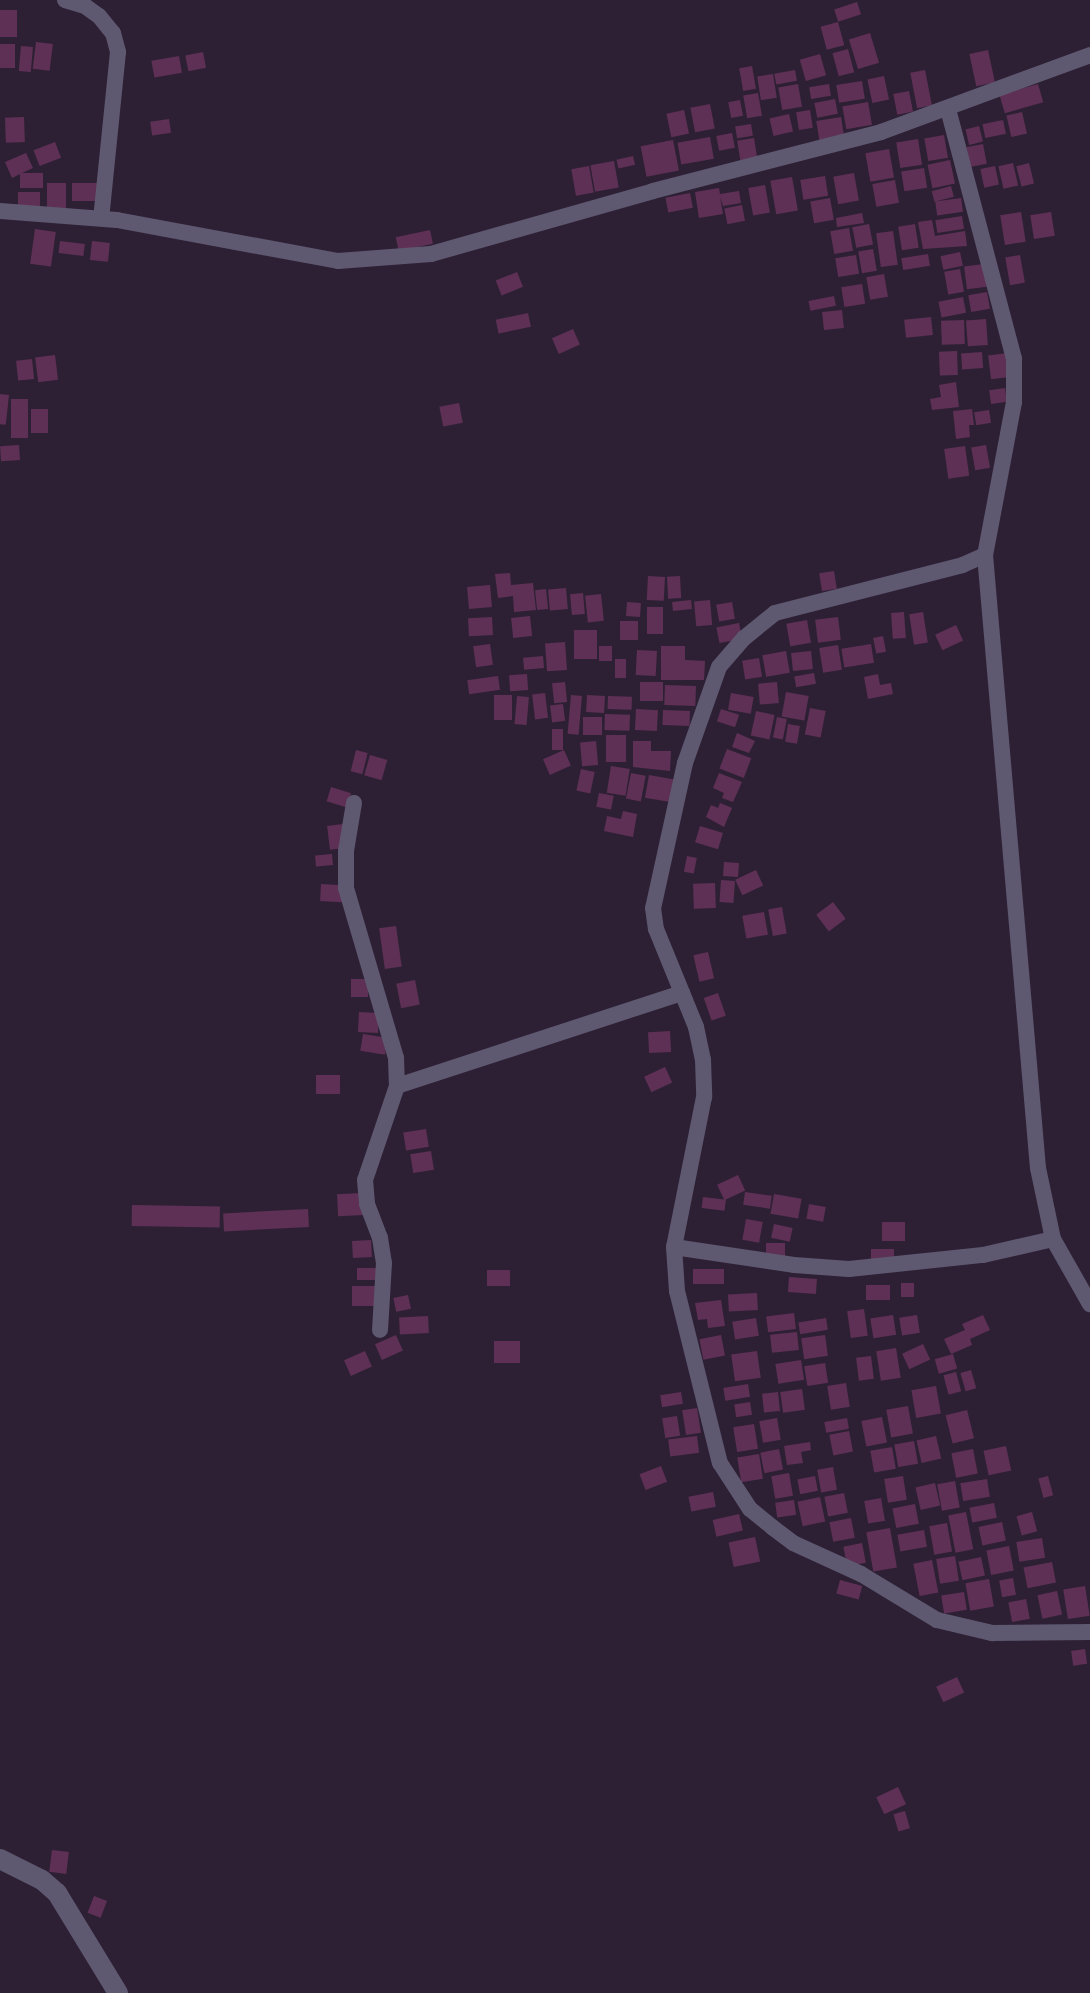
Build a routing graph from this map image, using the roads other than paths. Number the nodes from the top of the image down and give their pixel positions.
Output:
1 (65, 0) edge
2 (1090, 55) edge
3 (948, 109) junction
4 (0, 211) edge
5 (101, 218) junction
6 (985, 555) junction
7 (354, 803) dead end
8 (682, 993) junction
9 (397, 1086) junction
10 (1053, 1239) junction
11 (674, 1247) junction
12 (1090, 1304) edge
13 (380, 1330) dead end
14 (1090, 1632) edge
15 (0, 1859) edge
16 (118, 1993) edge

1 - 5 street
2 - 3 street
3 - 5 street
3 - 6 street
4 - 5 street
6 - 8 street
6 - 10 street
7 - 9 street
8 - 9 street
8 - 11 street
9 - 13 street
10 - 11 street
10 - 12 street
11 - 14 street
15 - 16 street

